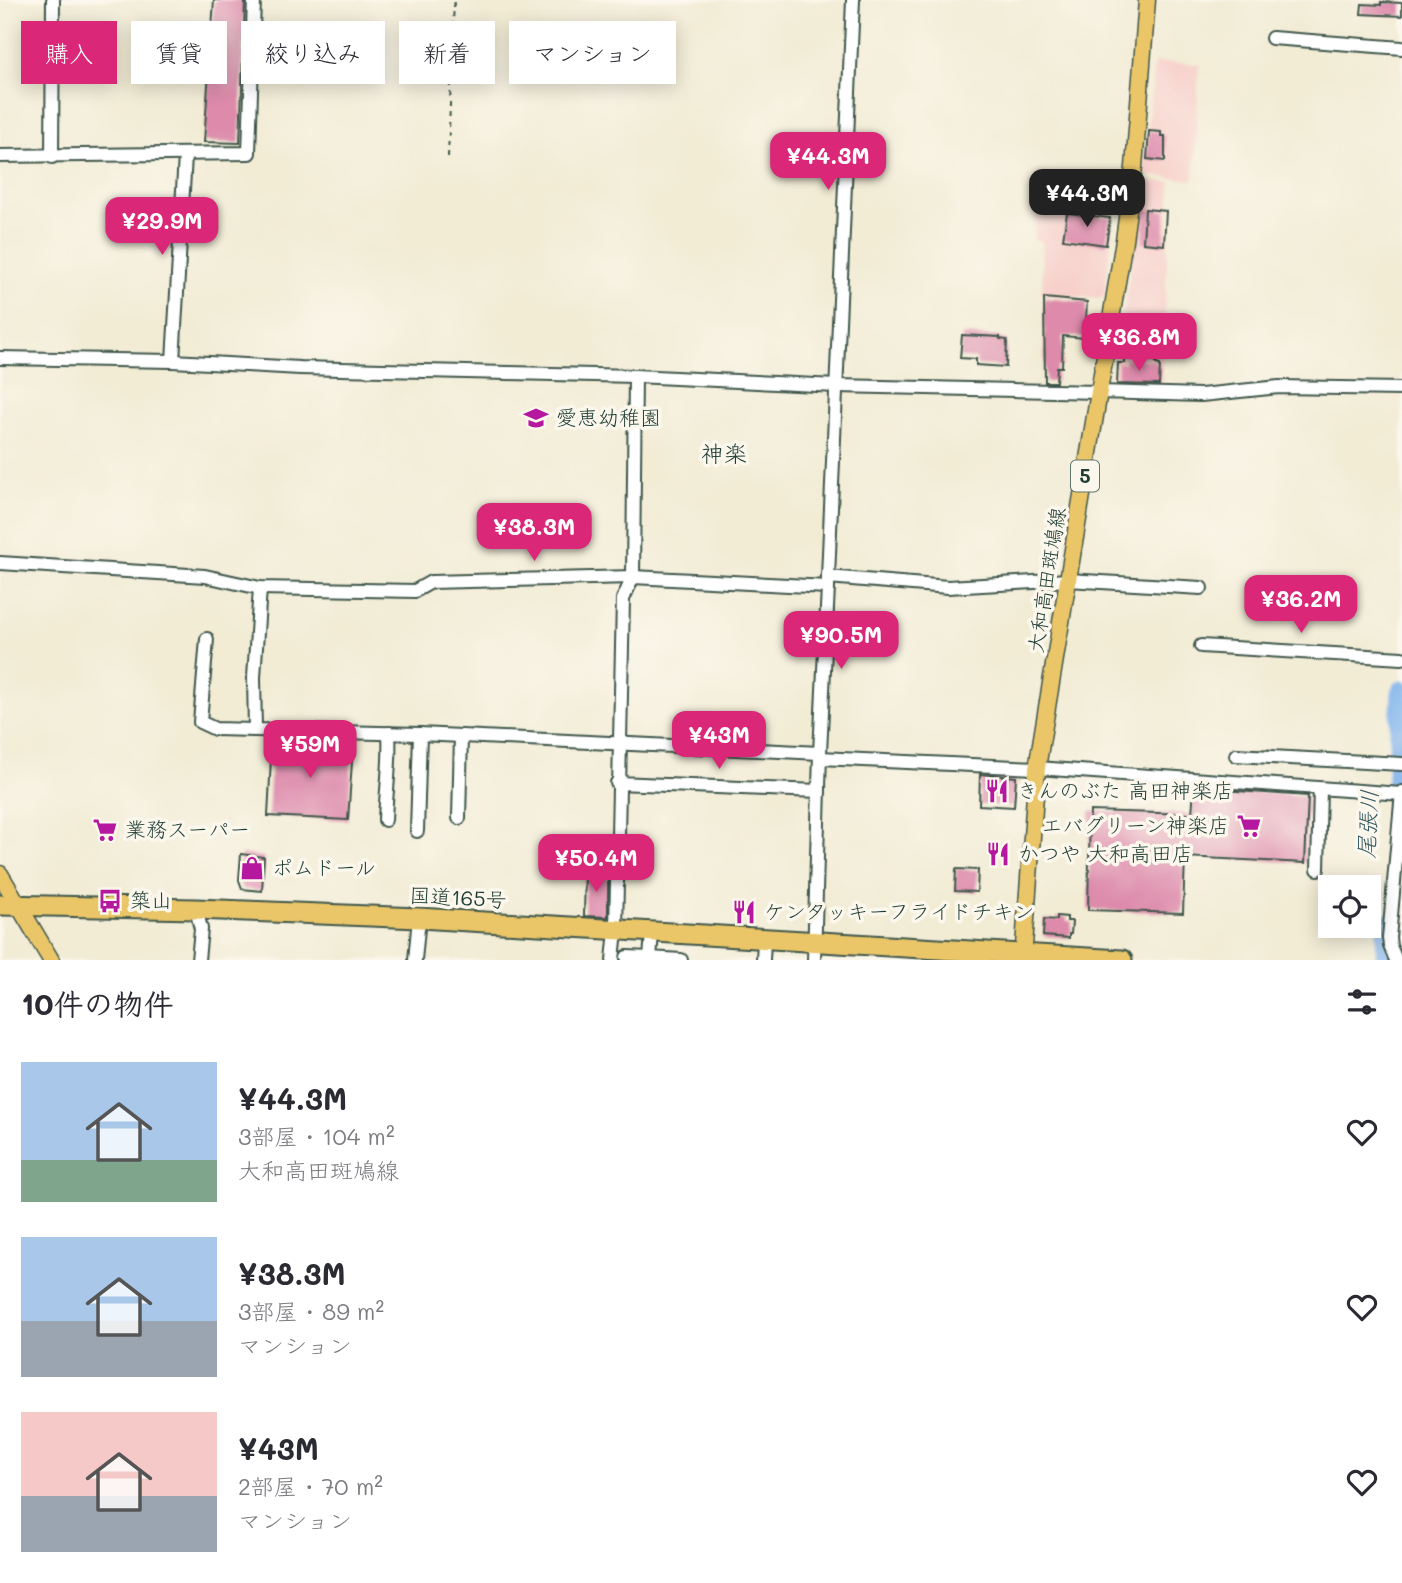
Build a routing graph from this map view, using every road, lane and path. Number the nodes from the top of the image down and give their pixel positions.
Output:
1 (54, 0) edge
2 (254, 0) edge
3 (454, 0) edge
4 (853, 0) edge
5 (1147, 0) edge
6 (1272, 38) dead end
7 (1402, 48) edge
8 (0, 156) edge
9 (185, 156) junction
10 (52, 157) junction
11 (448, 158) dead end
12 (0, 358) edge
13 (173, 360) junction
14 (635, 376) junction
15 (837, 386) junction
16 (1402, 389) edge
17 (1099, 393) junction
18 (0, 563) edge
19 (633, 577) junction
20 (1068, 580) junction
21 (828, 582) junction
22 (260, 588) junction
23 (1201, 588) dead end
24 (207, 639) dead end
25 (1201, 646) dead end
26 (1401, 658) edge
27 (255, 730) junction
28 (388, 733) junction
29 (420, 734) junction
30 (461, 736) junction
31 (618, 744) junction
32 (1236, 755) dead end
33 (820, 756) junction
34 (1398, 764) edge
35 (1037, 768) junction
36 (617, 783) junction
37 (1320, 789) junction
38 (819, 791) junction
39 (1399, 793) edge
40 (459, 818) dead end
41 (385, 820) dead end
42 (417, 831) dead end
43 (1318, 869) dead end
44 (0, 874) edge
45 (9, 904) edge
46 (196, 909) junction
47 (419, 918) junction
48 (616, 930) junction
49 (652, 933) junction
50 (764, 940) junction
51 (814, 951) edge
52 (1024, 956) edge
53 (627, 957) dead end
54 (650, 958) junction
55 (51, 960) edge
56 (198, 960) edge
57 (415, 960) edge
58 (613, 960) edge
59 (681, 960) edge
60 (763, 960) edge
61 (1122, 960) edge
62 (1396, 960) edge

1 - 10 street
2 - 9 street
3 - 11 path
4 - 15 street
5 - 17 main road, 大和高田斑鳩線 / 5
6 - 7 street
8 - 10 street
9 - 10 street
9 - 13 street
12 - 13 street
13 - 14 street
14 - 15 street
14 - 19 street
15 - 17 street
15 - 21 street
16 - 17 street
17 - 20 main road, 大和高田斑鳩線 / 5
18 - 22 street
19 - 21 street
19 - 22 street
19 - 31 street
20 - 21 street
20 - 23 street
20 - 35 main road, 大和高田斑鳩線 / 5
21 - 33 street
22 - 27 street
24 - 27 street
25 - 26 street
27 - 28 street
28 - 29 street
28 - 41 street
29 - 30 street
29 - 42 street
30 - 31 street
30 - 40 street
31 - 33 street
31 - 36 street
32 - 34 street
33 - 35 street
33 - 38 street
35 - 37 street
35 - 52 main road, 大和高田斑鳩線 / 5
36 - 38 street
36 - 48 street
37 - 39 street
37 - 43 street
38 - 51 street
39 - 62 street
44 - 45 main road
45 - 46 highway, 国道165号
45 - 55 main road
46 - 47 highway, 国道165号
46 - 56 street
47 - 48 highway, 国道165号
47 - 57 street
48 - 49 highway, 国道165号
48 - 58 street
49 - 50 highway, 国道165号
49 - 54 street
50 - 51 highway, 国道165号
50 - 60 street
51 - 52 highway, 国道165号
52 - 61 highway, 国道165号
53 - 54 street
54 - 59 street

